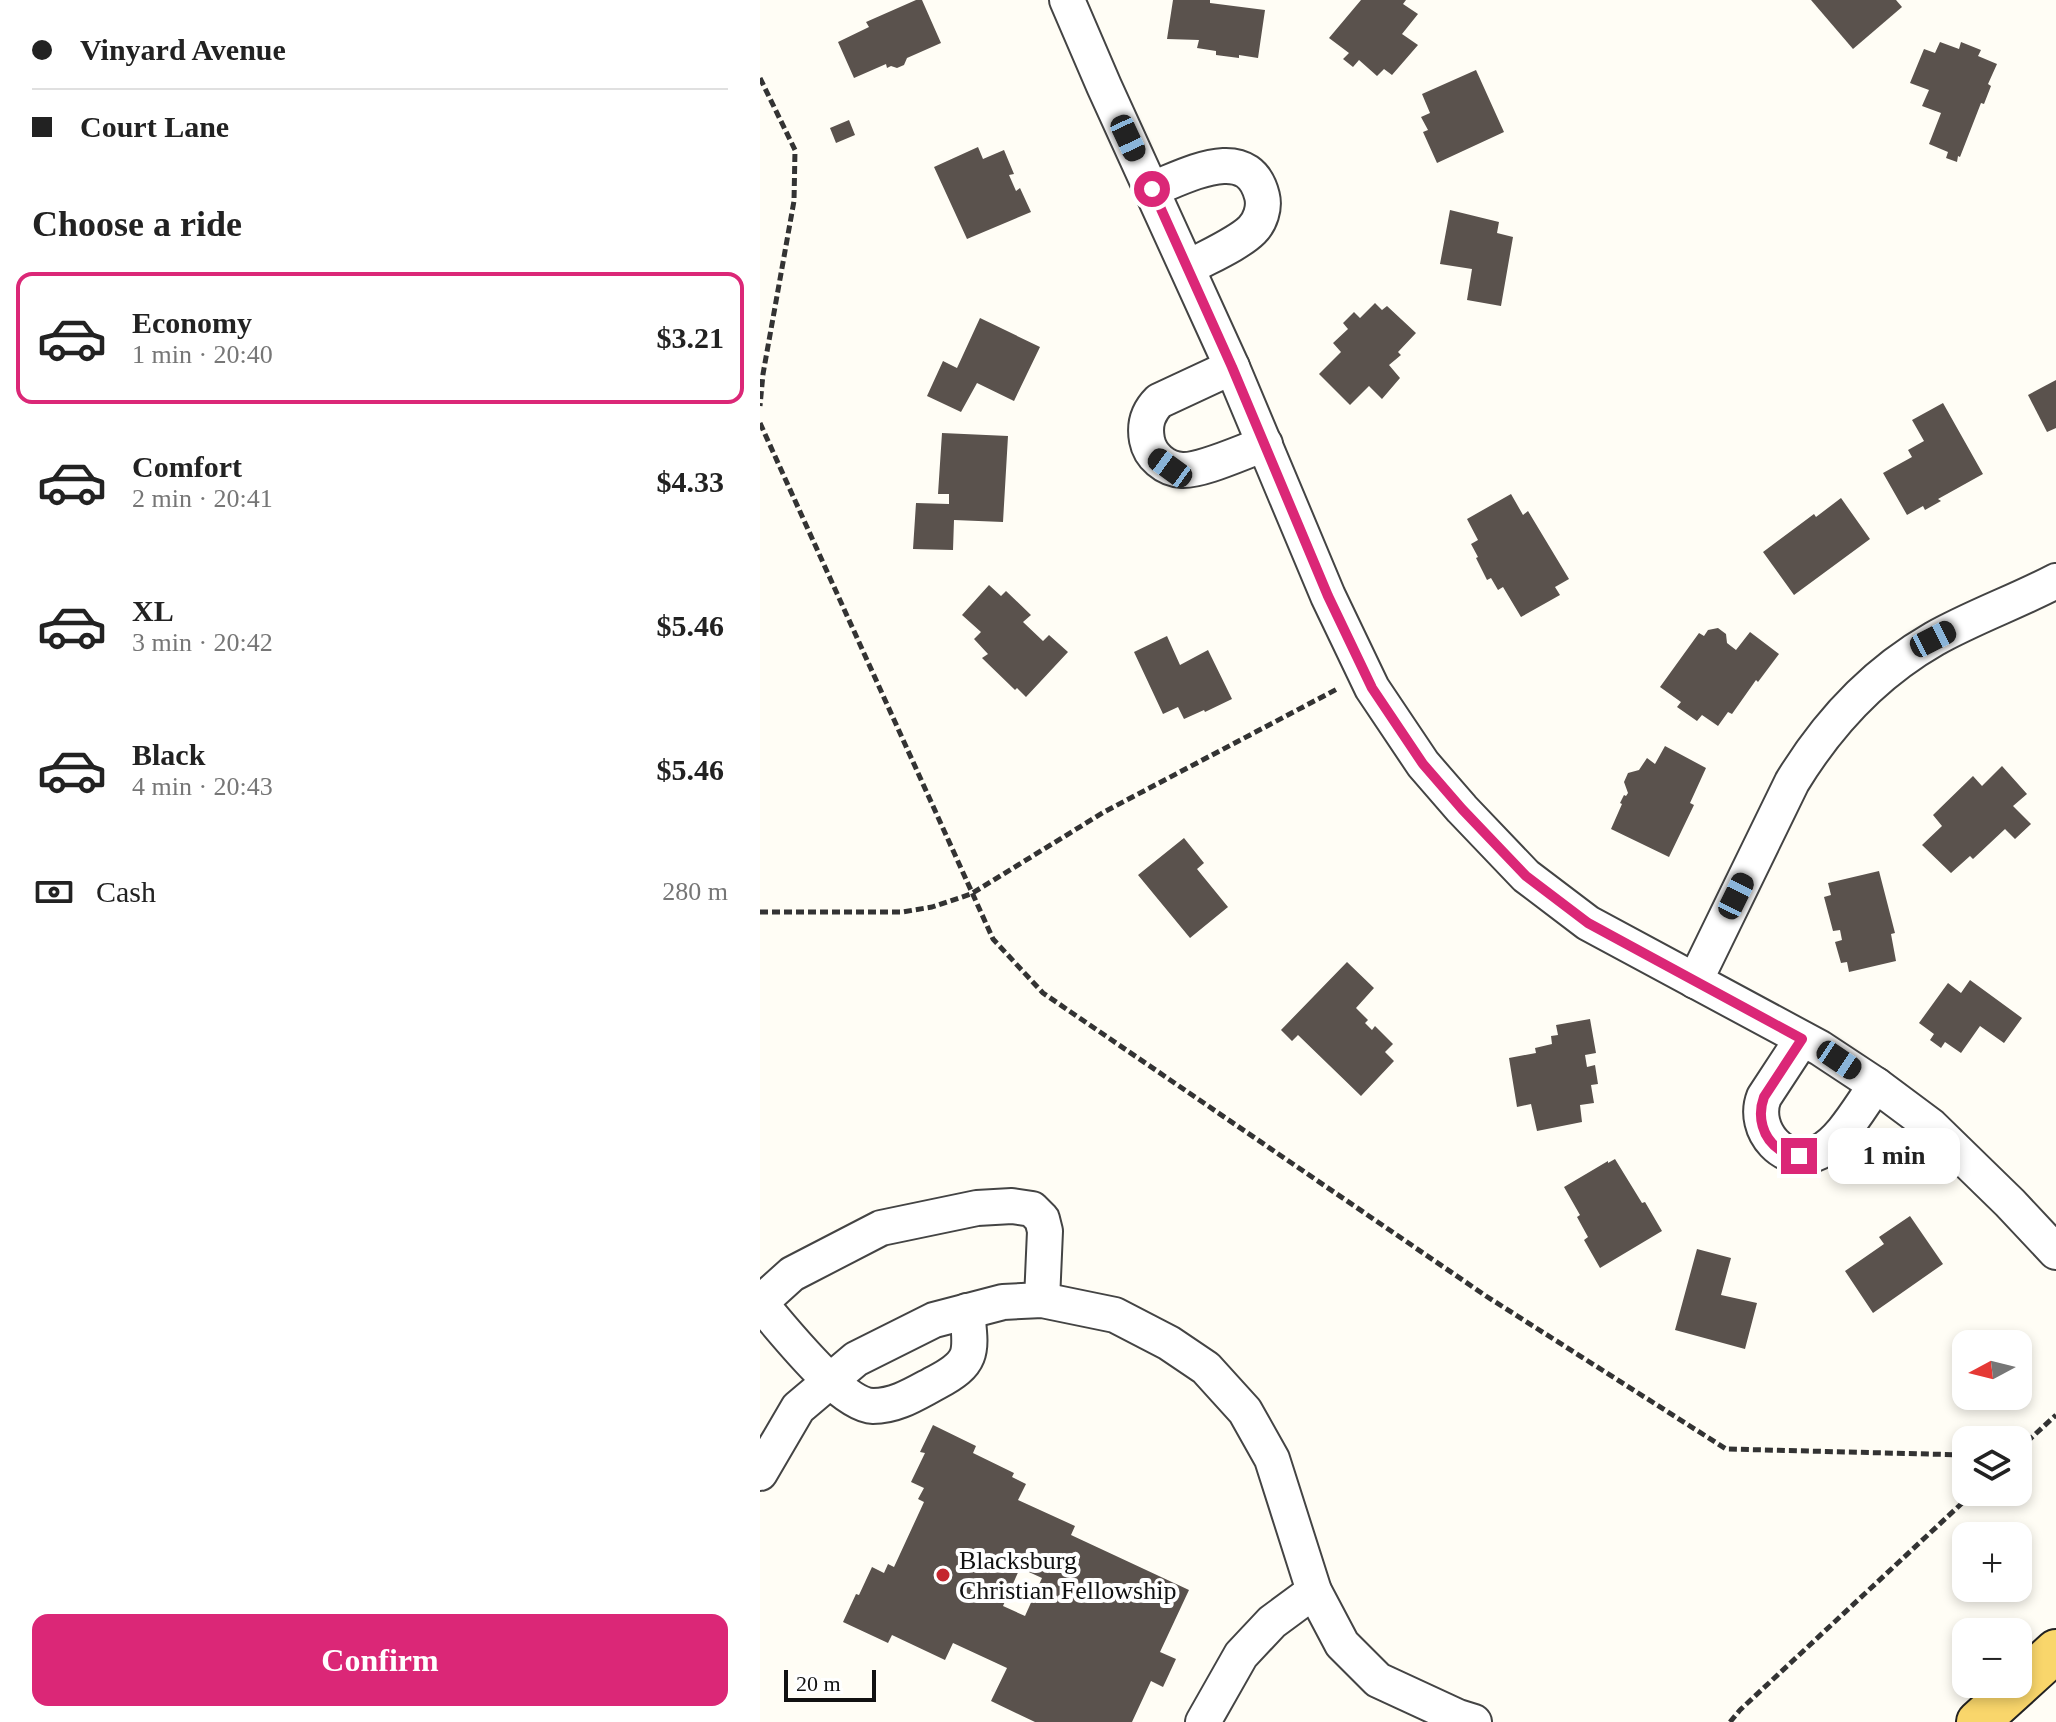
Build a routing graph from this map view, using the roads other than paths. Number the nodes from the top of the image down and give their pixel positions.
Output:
1 (1067, 0) edge
2 (1152, 189) junction
3 (1188, 268) junction
4 (1232, 367) junction
5 (1265, 444) junction
6 (2056, 581) edge
7 (1695, 981) junction
8 (1802, 1039) junction
9 (1876, 1085) junction
10 (2056, 1252) edge
11 (1042, 1300) junction
12 (760, 1303) edge
13 (967, 1311) junction
14 (830, 1381) junction
15 (760, 1473) edge
16 (1314, 1591) junction
17 (2056, 1651) edge
18 (1203, 1722) edge
19 (1474, 1722) edge
20 (1978, 1722) edge

1 - 2 street
2 - 3 street
2 - 3 street
3 - 4 street
4 - 5 street
4 - 5 street
5 - 7 street
6 - 7 street
7 - 8 street
8 - 9 street
8 - 9 street
9 - 10 street
11 - 12 street
11 - 13 street
11 - 16 street
12 - 14 street
13 - 14 street
13 - 14 street
14 - 15 street
16 - 18 street
16 - 19 street
17 - 20 main road

